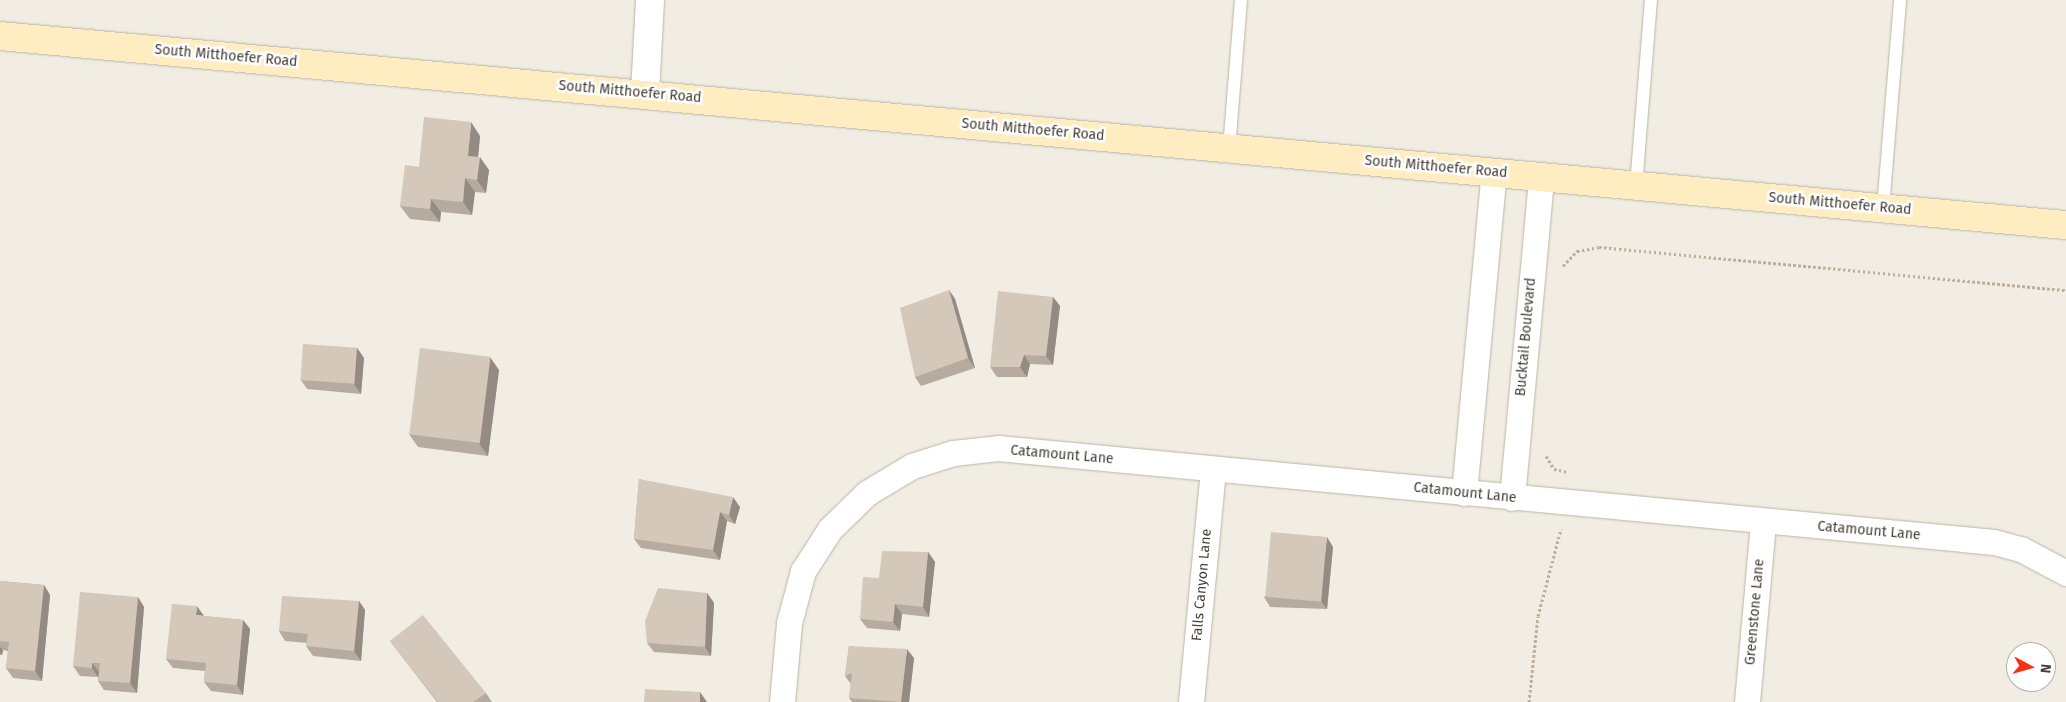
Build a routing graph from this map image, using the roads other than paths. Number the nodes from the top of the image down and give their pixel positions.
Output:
1 (650, 0) edge
2 (1240, 0) edge
3 (1651, 0) edge
4 (1900, 0) edge
5 (0, 36) edge
6 (645, 93) junction
7 (1229, 149) junction
8 (1494, 172) junction
9 (1541, 177) junction
10 (1636, 186) junction
11 (1883, 208) junction
12 (2066, 225) edge
13 (1213, 469) junction
14 (1464, 493) junction
15 (1512, 498) junction
16 (1763, 521) junction
17 (2066, 573) edge
18 (782, 702) edge
19 (1191, 702) edge
20 (1747, 702) edge

1 - 6 street
2 - 7 lane
3 - 10 lane
4 - 11 lane
5 - 6 main road, South Mitthoefer Road
6 - 7 main road, South Mitthoefer Road
7 - 8 main road, South Mitthoefer Road
8 - 9 main road, South Mitthoefer Road
8 - 14 street
9 - 10 main road, South Mitthoefer Road
9 - 15 street, Bucktail Boulevard
10 - 11 main road, South Mitthoefer Road
11 - 12 main road, South Mitthoefer Road
13 - 14 street, Catamount Lane
13 - 18 street, Catamount Lane
13 - 19 street, Falls Canyon Lane
14 - 15 street, Catamount Lane
15 - 16 street, Catamount Lane
16 - 17 street, Catamount Lane
16 - 20 street, Greenstone Lane

